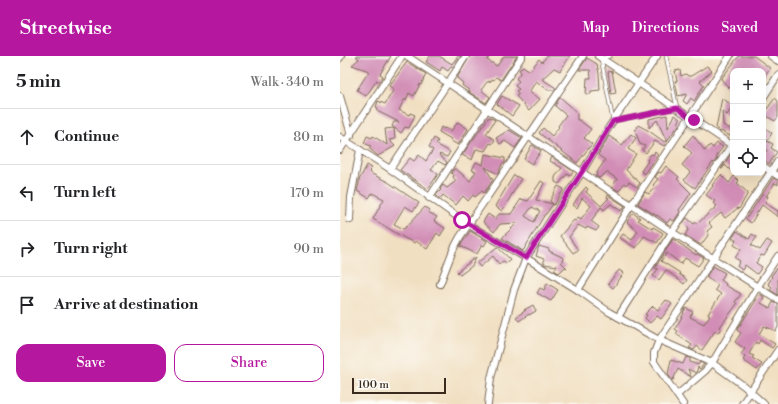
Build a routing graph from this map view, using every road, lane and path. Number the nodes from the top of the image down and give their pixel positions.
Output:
1 (402, 56) edge
2 (407, 56) edge
3 (466, 56) edge
4 (522, 56) edge
5 (584, 56) edge
6 (610, 56) edge
7 (657, 56) edge
8 (666, 56) edge
9 (730, 56) edge
10 (771, 56) edge
11 (599, 57) edge
12 (778, 61) edge
13 (778, 75) edge
14 (447, 83) junction
15 (639, 83) junction
16 (766, 93) edge
17 (340, 96) edge
18 (677, 108) junction
19 (487, 109) junction
20 (690, 117) junction
21 (613, 121) junction
22 (350, 135) junction
23 (340, 137) edge
24 (530, 137) junction
25 (346, 142) junction
26 (730, 143) edge
27 (730, 149) edge
28 (340, 150) edge
29 (360, 150) junction
30 (778, 161) edge
31 (766, 168) edge
32 (390, 169) junction
33 (771, 171) junction
34 (582, 172) junction
35 (778, 176) edge
36 (429, 198) junction
37 (632, 204) junction
38 (350, 220) dead end
39 (469, 225) junction
40 (672, 232) junction
41 (778, 256) edge
42 (526, 258) junction
43 (713, 258) junction
44 (440, 284) dead end
45 (758, 286) junction
46 (578, 290) junction
47 (778, 300) edge
48 (618, 317) junction
49 (659, 340) junction
50 (778, 350) edge
51 (712, 363) junction
52 (751, 392) junction
53 (677, 395) junction
54 (488, 404) edge
55 (683, 404) edge
56 (742, 404) edge
57 (764, 404) edge

1 - 22 street
2 - 14 street
3 - 14 street
4 - 19 street
5 - 24 street
6 - 11 lane
7 - 15 street
8 - 18 lane
9 - 20 street
10 - 12 street
11 - 15 street
11 - 21 lane
13 - 16 street
14 - 19 street
14 - 32 street
15 - 18 street
15 - 21 street
17 - 22 street
18 - 20 street
18 - 21 lane
19 - 24 street
19 - 36 street
20 - 26 street
20 - 37 street
21 - 34 street
22 - 25 street
23 - 25 street
24 - 34 street
24 - 39 street
25 - 28 street
25 - 29 street
27 - 40 street
29 - 32 street
29 - 38 street
30 - 33 street
31 - 33 street
32 - 36 street
33 - 35 street
33 - 43 street
34 - 37 street
34 - 42 street
36 - 39 street
37 - 40 street
37 - 46 street
39 - 42 street
39 - 44 street
40 - 43 street
40 - 48 street
41 - 45 street
42 - 46 street
42 - 54 street
43 - 45 street
43 - 49 street
45 - 47 street
45 - 51 street
46 - 48 street
48 - 49 street
49 - 51 street
49 - 53 street
50 - 52 street
51 - 52 street
51 - 53 street
52 - 56 street
52 - 57 street
53 - 55 street

